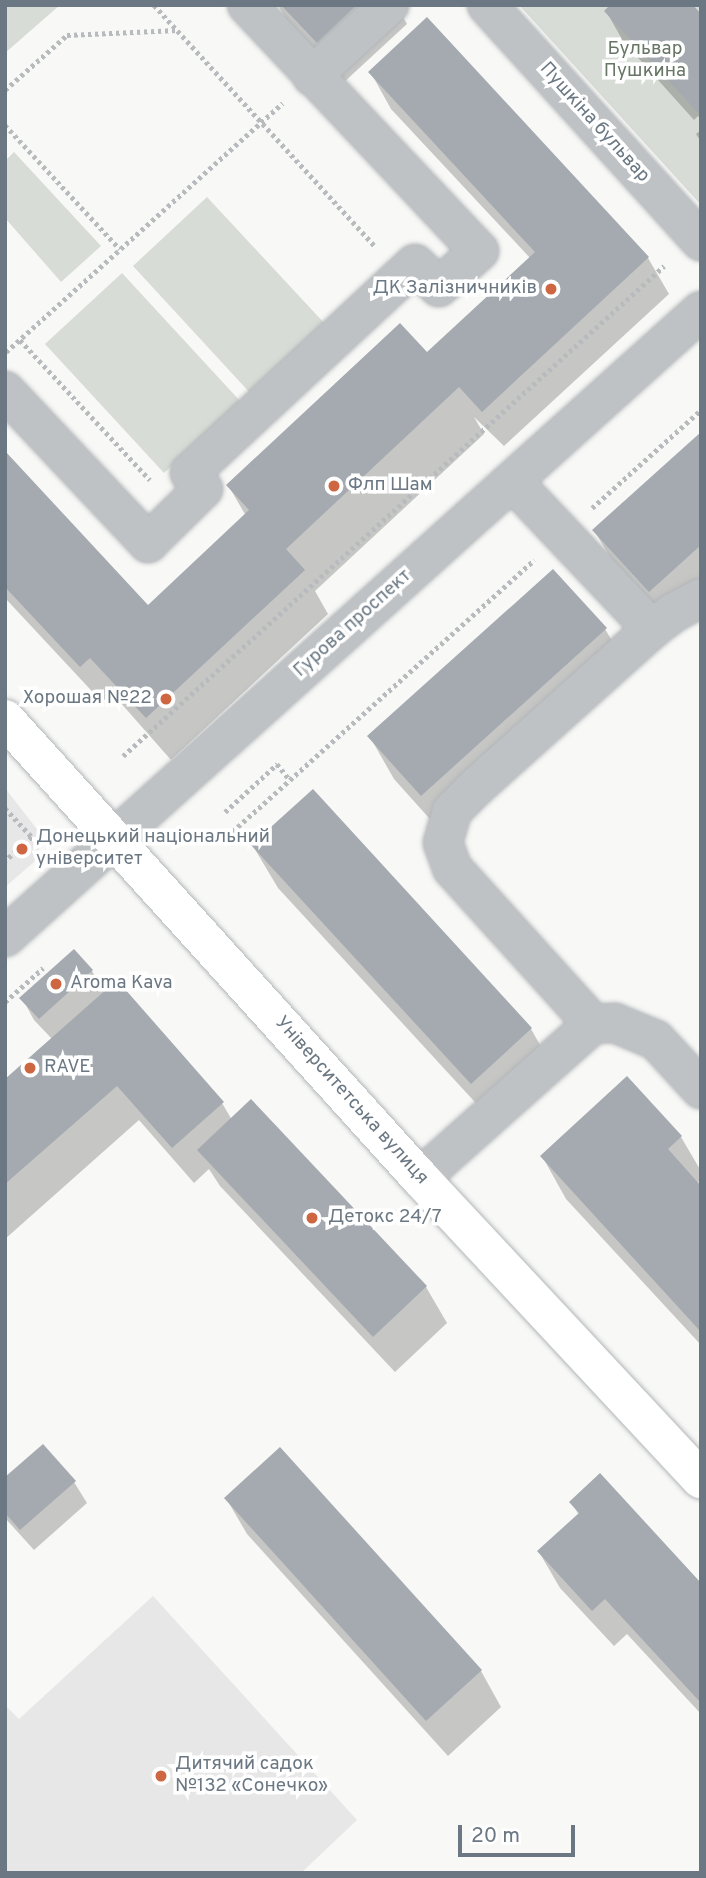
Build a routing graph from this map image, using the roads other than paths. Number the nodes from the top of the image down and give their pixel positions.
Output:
1 (247, 5) edge
2 (389, 5) edge
3 (487, 5) edge
4 (312, 76) junction
5 (701, 241) edge
6 (701, 311) edge
7 (5, 391) edge
8 (512, 481) junction
9 (701, 598) edge
10 (652, 629) junction
11 (5, 719) edge
12 (114, 838) junction
13 (5, 937) edge
14 (593, 1024) junction
15 (701, 1089) edge
16 (420, 1178) junction
17 (701, 1479) edge

1 - 4 street
2 - 4 street
3 - 5 street, Пушкіна бульвар
4 - 7 street
6 - 8 street, Гурова проспект
8 - 10 street
8 - 12 street, Гурова проспект
9 - 10 street
10 - 14 street
11 - 12 main road, Університетська вулиця
12 - 13 street, Гурова проспект
12 - 16 main road, Університетська вулиця
14 - 15 street
14 - 16 street
16 - 17 main road, Університетська вулиця

